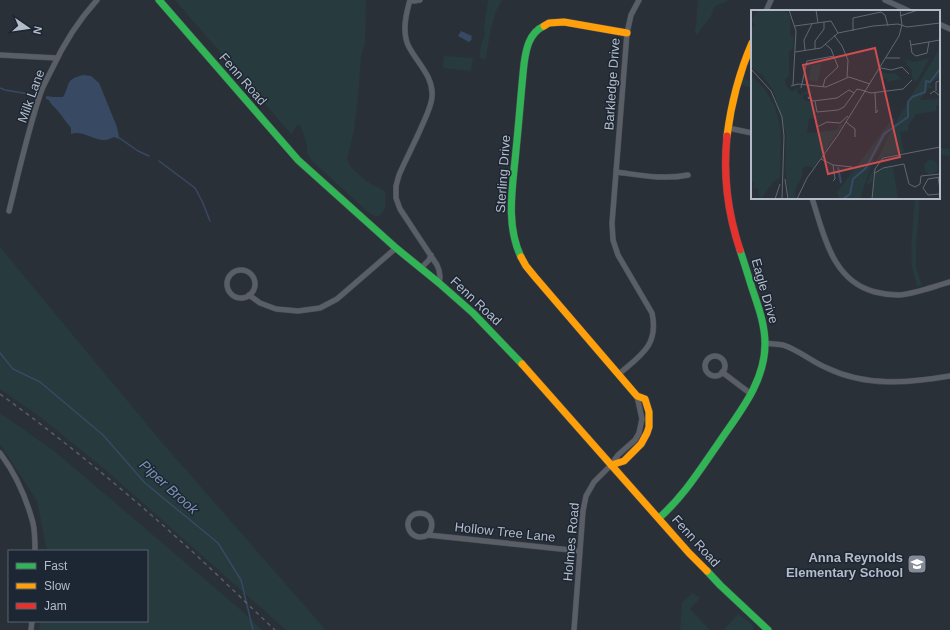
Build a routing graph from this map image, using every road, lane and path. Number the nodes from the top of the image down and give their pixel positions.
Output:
1 (97, 0) edge
2 (159, 0) edge
3 (410, 0) edge
4 (420, 0) edge
5 (639, 0) edge
6 (771, 0) edge
7 (885, 0) edge
8 (766, 10) edge
9 (907, 10) edge
10 (940, 24) edge
11 (950, 29) edge
12 (627, 33) junction
13 (751, 46) edge
14 (0, 55) edge
15 (57, 58) junction
16 (728, 128) junction
17 (751, 133) edge
18 (616, 172) junction
19 (688, 175) dead end
20 (812, 199) edge
21 (9, 210) dead end
22 (396, 248) junction
23 (431, 255) junction
24 (421, 268) junction
25 (950, 282) edge
26 (439, 283) junction
27 (248, 295) junction
28 (765, 343) junction
29 (722, 372) dead end
30 (619, 374) junction
31 (950, 376) edge
32 (751, 394) junction
33 (0, 453) edge
34 (611, 465) junction
35 (659, 518) junction
36 (428, 535) junction
37 (35, 550) edge
38 (580, 551) junction
39 (574, 630) edge
40 (768, 630) edge

1 - 15 street, Milk Lane
2 - 22 street, Fenn Road
3 - 4 street
3 - 23 street
5 - 12 street, Barkledge Drive
6 - 8 street
7 - 9 street
10 - 11 street
12 - 18 street, Barkledge Drive
12 - 30 street, Sterling Drive
13 - 16 street, Eagle Drive
14 - 15 street
15 - 21 street, Milk Lane
16 - 17 street
16 - 28 street, Eagle Drive
18 - 19 street
18 - 30 street, Barkledge Drive
20 - 25 street
22 - 24 street, Fenn Road
22 - 27 street
23 - 24 street
23 - 26 street
24 - 26 street, Fenn Road
26 - 34 street, Fenn Road
27 - 27 street
28 - 31 street
28 - 32 street, Eagle Drive
29 - 32 street
30 - 34 street, Sterling Drive
32 - 35 street, Eagle Drive
33 - 37 street
34 - 35 street, Fenn Road
34 - 38 street, Holmes Road
35 - 40 street, Fenn Road
36 - 36 street, Hollow Tree Lane
36 - 38 street, Hollow Tree Lane
38 - 39 street, Holmes Road

